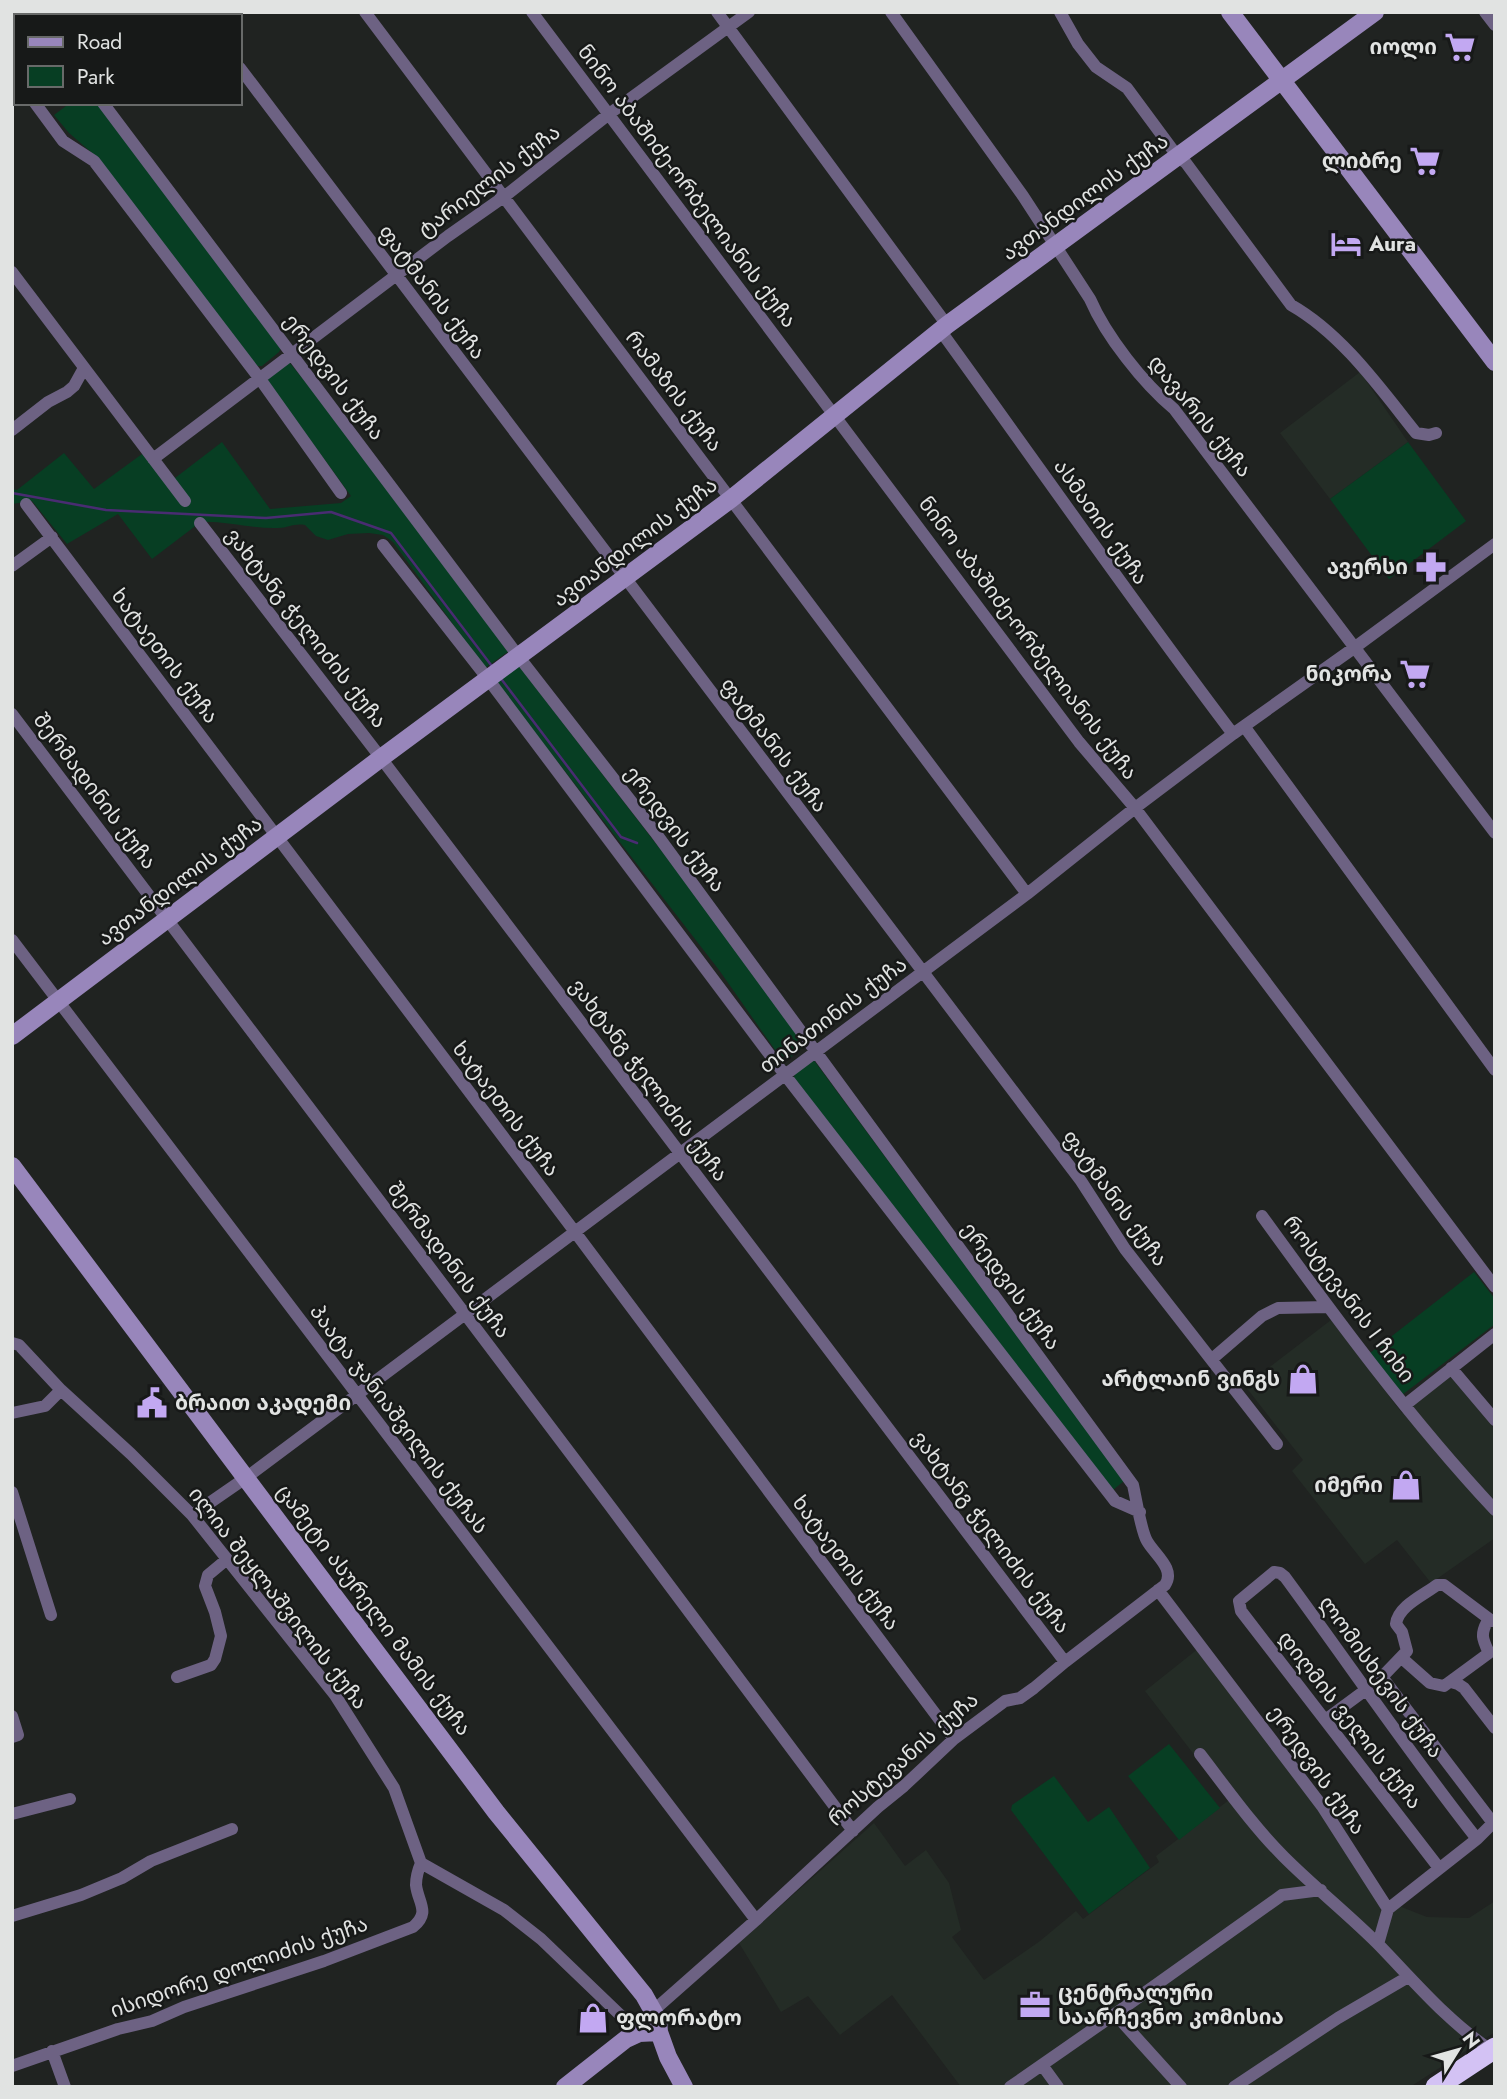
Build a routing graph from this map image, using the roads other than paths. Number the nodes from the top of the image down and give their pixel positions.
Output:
1 (365, 12) edge
2 (532, 12) edge
3 (717, 12) edge
4 (749, 12) edge
5 (891, 12) edge
6 (1060, 12) edge
7 (1230, 12) edge
8 (1376, 12) edge
9 (1485, 12) edge
10 (1495, 25) edge
11 (729, 28) junction
12 (242, 71) edge
13 (1282, 82) junction
14 (36, 105) edge
15 (105, 105) edge
16 (609, 114) junction
17 (1178, 157) junction
18 (505, 196) junction
19 (1056, 245) junction
20 (12, 272) edge
21 (396, 275) junction
22 (944, 328) junction
23 (293, 354) junction
24 (1495, 362) edge
25 (84, 368) junction
26 (260, 379) junction
27 (835, 415) junction
28 (12, 430) edge
29 (1436, 433) dead end
30 (153, 459) junction
31 (341, 493) dead end
32 (731, 499) junction
33 (185, 501) dead end
34 (26, 504) dead end
35 (201, 523) dead end
36 (52, 537) junction
37 (1495, 544) edge
38 (383, 545) dead end
39 (12, 566) edge
40 (623, 578) junction
41 (1354, 648) junction
42 (519, 657) junction
43 (488, 679) junction
44 (12, 714) edge
45 (1244, 726) junction
46 (1233, 734) junction
47 (381, 758) junction
48 (1135, 807) junction
49 (1495, 834) edge
50 (277, 836) junction
51 (1027, 894) junction
52 (167, 919) junction
53 (12, 940) edge
54 (923, 971) junction
55 (58, 1002) junction
56 (12, 1036) edge
57 (815, 1052) junction
58 (1495, 1070) edge
59 (785, 1075) junction
60 (680, 1153) junction
61 (12, 1166) edge
62 (1262, 1216) dead end
63 (575, 1232) junction
64 (1495, 1287) edge
65 (1328, 1307) junction
66 (465, 1314) junction
67 (1495, 1334) edge
68 (12, 1343) edge
69 (1212, 1359) junction
70 (1451, 1368) junction
71 (61, 1390) junction
72 (357, 1395) junction
73 (1405, 1405) junction
74 (12, 1413) edge
75 (1495, 1420) edge
76 (1277, 1444) dead end
77 (247, 1477) junction
78 (12, 1492) edge
79 (1495, 1510) edge
80 (1140, 1512) junction
81 (192, 1515) junction
82 (226, 1560) junction
83 (1158, 1590) junction
84 (1244, 1595) joint
85 (51, 1615) dead end
86 (1493, 1621) edge
87 (1492, 1653) edge
88 (1399, 1659) junction
89 (1065, 1662) junction
90 (177, 1676) dead end
91 (1382, 1676) junction
92 (1451, 1682) junction
93 (1364, 1684) junction
94 (12, 1716) edge
95 (1325, 1720) junction
96 (1495, 1728) edge
97 (12, 1737) edge
98 (954, 1739) junction
99 (1200, 1754) dead end
100 (71, 1799) dead end
101 (12, 1814) edge
102 (1494, 1822) edge
103 (232, 1829) dead end
104 (853, 1831) junction
105 (1477, 1839) junction
106 (421, 1863) junction
107 (1439, 1868) junction
108 (1321, 1890) junction
109 (1388, 1909) junction
110 (12, 1916) edge
111 (757, 1920) junction
112 (1378, 1944) junction
113 (1408, 1977) junction
114 (653, 2011) junction
115 (1115, 2014) junction
116 (639, 2032) junction
117 (659, 2032) junction
118 (1493, 2049) edge
119 (52, 2051) junction
120 (1042, 2065) junction
121 (12, 2066) edge
122 (65, 2087) edge
123 (565, 2087) edge
124 (684, 2087) edge
125 (1010, 2087) edge
126 (1058, 2087) edge
127 (1181, 2087) edge
128 (1234, 2087) edge
129 (1436, 2087) edge

1 - 18 street, რამაზის ქუჩა
2 - 16 street, ნინო აბაშიძე-ორბელიანის ქუჩა
3 - 11 street, ასმათის ქუჩა
4 - 11 street, ტარიელის ქუჩა
5 - 19 street, დავარის ქუჩა
6 - 17 street
7 - 13 street
8 - 13 street, ავთანდილის ქუჩა
9 - 10 street
11 - 16 street, ტარიელის ქუჩა
11 - 22 street, ასმათის ქუჩა
12 - 21 street, ფატმანის ქუჩა
13 - 17 street, ავთანდილის ქუჩა
13 - 24 street
14 - 26 street
15 - 23 street, ერედვის ქუჩა
16 - 18 street, ტარიელის ქუჩა
16 - 27 street, ნინო აბაშიძე-ორბელიანის ქუჩა
17 - 19 street, ავთანდილის ქუჩა
17 - 29 street
18 - 21 street, ტარიელის ქუჩა
18 - 32 street, რამაზის ქუჩა
19 - 22 street, ავთანდილის ქუჩა
19 - 41 street, დავარის ქუჩა
20 - 25 street
21 - 23 street, ტარიელის ქუჩა
21 - 40 street, ფატმანის ქუჩა
22 - 27 street, ავთანდილის ქუჩა
22 - 46 street, ასმათის ქუჩა
23 - 26 street, ტარიელის ქუჩა
23 - 42 street, ერედვის ქუჩა
25 - 28 street
25 - 30 street
26 - 30 street, ტარიელის ქუჩა
26 - 31 street
27 - 32 street, ავთანდილის ქუჩა
27 - 48 street, ნინო აბაშიძე-ორბელიანის ქუჩა
30 - 33 street
32 - 40 street, ავთანდილის ქუჩა
32 - 51 street, რამაზის ქუჩა
34 - 36 street, ხატაეთის ქუჩა
35 - 47 street, ვახტანგ ჭელიძის ქუჩა
36 - 39 street
36 - 50 street, ხატაეთის ქუჩა
37 - 41 street, თინათინის ქუჩა
38 - 43 street
40 - 42 street, ავთანდილის ქუჩა
40 - 54 street, ფატმანის ქუჩა
41 - 45 street, თინათინის ქუჩა
41 - 49 street, დავარის ქუჩა
42 - 43 street, ავთანდილის ქუჩა
42 - 57 street, ერედვის ქუჩა
43 - 47 street, ავთანდილის ქუჩა
43 - 59 street
44 - 52 street, შერმადინის ქუჩა
45 - 46 street, თინათინის ქუჩა
45 - 58 street
46 - 48 street, თინათინის ქუჩა
47 - 50 street, ავთანდილის ქუჩა
47 - 60 street, ვახტანგ ჭელიძის ქუჩა
48 - 51 street, თინათინის ქუჩა
48 - 64 street, ნინო აბაშიძე-ორბელიანის ქუჩა
50 - 52 street, ავთანდილის ქუჩა
50 - 63 street, ხატაეთის ქუჩა
51 - 54 street, თინათინის ქუჩა
52 - 55 street, ავთანდილის ქუჩა
52 - 66 street, შერმადინის ქუჩა
53 - 55 street, პაატა ჯანიაშვილის ქუჩას
54 - 57 street, თინათინის ქუჩა
54 - 69 street, ფატმანის ქუჩა
55 - 56 street, ავთანდილის ქუჩა
55 - 72 street, პაატა ჯანიაშვილის ქუჩას
57 - 59 street, თინათინის ქუჩა
57 - 80 street, ერედვის ქუჩა
59 - 60 street, თინათინის ქუჩა
59 - 80 street
60 - 63 street, თინათინის ქუჩა
60 - 89 street, ვახტანგ ჭელიძის ქუჩა
61 - 77 street, ცამეტი ასურელი მამის ქუჩა
62 - 65 street, როსტევანის I ჩიხი
63 - 66 street, თინათინის ქუჩა
63 - 98 street, ხატაეთის ქუჩა
65 - 69 street
65 - 73 street, როსტევანის I ჩიხი
66 - 72 street, თინათინის ქუჩა
66 - 104 street, შერმადინის ქუჩა
67 - 70 street
68 - 71 street, ილია შეყლაშვილის ქუჩა
69 - 76 street, ფატმანის ქუჩა
70 - 73 street
70 - 75 street
71 - 74 street
71 - 81 street, ილია შეყლაშვილის ქუჩა
72 - 77 street, თინათინის ქუჩა
72 - 111 street, პაატა ჯანიაშვილის ქუჩას
73 - 79 street, როსტევანის I ჩიხი
77 - 81 street, თინათინის ქუჩა
77 - 114 street, ცამეტი ასურელი მამის ქუჩა
78 - 85 street
80 - 83 street
81 - 82 street, ილია შეყლაშვილის ქუჩა
82 - 90 street
82 - 106 street, ილია შეყლაშვილის ქუჩა
83 - 89 street, როსტევანის ქუჩა
83 - 109 street, ერედვის ქუჩა
84 - 93 street, ლომისხევის ქუჩა
84 - 95 street, დიღმის ველის ქუჩა
86 - 87 street
86 - 88 street
87 - 92 street
88 - 91 street
88 - 92 street
89 - 98 street, როსტევანის ქუჩა
91 - 93 street
91 - 102 street
92 - 96 street
93 - 95 street
93 - 105 street, ლომისხევის ქუჩა
94 - 97 street
95 - 107 street, დიღმის ველის ქუჩა
98 - 104 street, როსტევანის ქუჩა
99 - 108 street
100 - 101 street
102 - 105 street
103 - 110 street
104 - 111 street, როსტევანის ქუჩა
105 - 107 street
106 - 116 street
106 - 119 street, ისიდორე დოლიძის ქუჩა
107 - 109 street
108 - 112 street
108 - 115 street
109 - 112 street
111 - 114 street, როსტევანის ქუჩა
112 - 113 street
113 - 118 street
113 - 128 street
114 - 117 street, ცამეტი ასურელი მამის ქუჩა
115 - 120 street
115 - 127 street
116 - 117 street
116 - 123 street
117 - 124 street, ცამეტი ასურელი მამის ქუჩა
118 - 129 highway
119 - 121 street, ისიდორე დოლიძის ქუჩა
119 - 122 street
120 - 125 street
120 - 126 street

